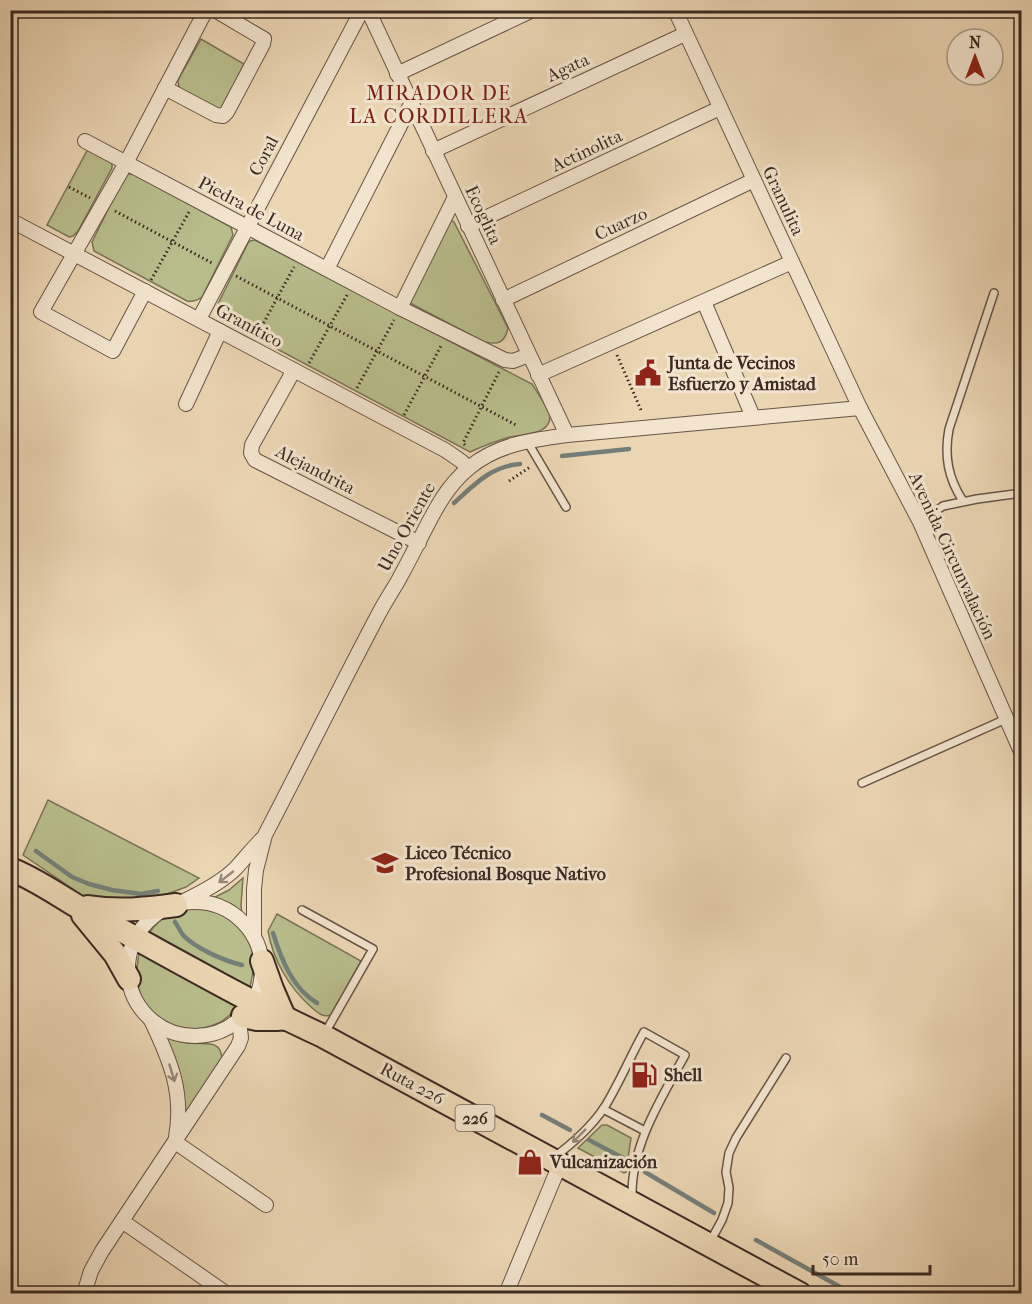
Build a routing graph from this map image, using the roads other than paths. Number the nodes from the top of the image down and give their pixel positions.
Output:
1 (206, 10) edge
2 (214, 10) edge
3 (362, 10) edge
4 (368, 10) edge
5 (533, 10) edge
6 (675, 10) edge
7 (686, 34) junction
8 (397, 74) junction
9 (165, 88) junction
10 (411, 104) junction
11 (720, 108) junction
12 (85, 141) dead end
13 (433, 151) junction
14 (126, 163) junction
15 (754, 180) junction
16 (455, 197) junction
17 (10, 220) edge
18 (468, 226) junction
19 (247, 227) junction
20 (74, 254) junction
21 (792, 262) junction
22 (327, 269) junction
23 (145, 291) junction
24 (994, 292) dead end
25 (503, 300) junction
26 (704, 302) junction
27 (400, 308) junction
28 (199, 319) junction
29 (220, 331) junction
30 (529, 355) junction
31 (298, 372) junction
32 (538, 375) junction
33 (186, 404) dead end
34 (860, 408) junction
35 (753, 417) junction
36 (567, 435) junction
37 (527, 441) junction
38 (468, 468) junction
39 (1022, 493) edge
40 (963, 501) junction
41 (566, 507) dead end
42 (921, 522) junction
43 (418, 543) junction
44 (1006, 719) junction
45 (1022, 754) edge
46 (862, 783) dead end
47 (265, 835) junction
48 (15, 869) edge
49 (74, 905) junction
50 (176, 905) junction
51 (302, 910) dead end
52 (254, 937) junction
53 (136, 938) junction
54 (262, 961) junction
55 (129, 979) junction
56 (245, 1013) junction
57 (150, 1019) junction
58 (285, 1019) junction
59 (323, 1036) junction
60 (786, 1058) dead end
61 (603, 1109) junction
62 (645, 1131) junction
63 (175, 1142) junction
64 (556, 1162) junction
65 (632, 1203) junction
66 (266, 1205) dead end
67 (122, 1221) junction
68 (708, 1244) junction
69 (84, 1293) edge
70 (227, 1293) edge
71 (506, 1293) edge
72 (801, 1293) edge

1 - 9 street
2 - 9 street
3 - 19 street, Coral
4 - 8 street, Ecoglita
5 - 8 street
6 - 7 street, Granulita
7 - 11 street, Granulita
7 - 13 street, Agata
8 - 10 street, Ecoglita
9 - 14 street
10 - 13 street, Ecoglita
10 - 22 street
11 - 15 street, Granulita
11 - 18 street, Actinolita
12 - 14 street, Piedra de Luna
13 - 16 street, Ecoglita
14 - 19 street, Piedra de Luna
14 - 20 street
15 - 21 street, Granulita
15 - 25 street, Cuarzo
16 - 18 street, Ecoglita
16 - 27 street
17 - 20 street, Granítico
18 - 25 street, Ecoglita
19 - 22 street, Piedra de Luna
19 - 28 street, Coral
20 - 23 street, Granítico
20 - 23 street
21 - 26 street
21 - 34 street, Granulita
22 - 27 street, Piedra de Luna
23 - 28 street, Granítico
24 - 40 lane
25 - 30 street, Ecoglita
26 - 32 street
26 - 35 street
27 - 30 street, Piedra de Luna
28 - 29 street, Granítico
29 - 31 street, Granítico
29 - 33 street
30 - 32 street, Ecoglita
31 - 38 street, Granítico
31 - 43 street, Alejandrita
32 - 36 street, Ecoglita
34 - 35 street, Uno Oriente
34 - 42 street, Avenida Circunvalación
35 - 36 street, Uno Oriente
36 - 37 street, Uno Oriente
37 - 38 street, Uno Oriente
37 - 41 lane
38 - 43 street, Uno Oriente
39 - 40 lane
40 - 42 lane
42 - 44 street, Avenida Circunvalación
43 - 47 street, Uno Oriente
44 - 45 street, Avenida Circunvalación
44 - 46 lane
47 -> 50 street, Uno Oriente
47 - 52 street, Uno Oriente
48 - 49 main road, Ruta 226 / 226
49 - 50 main road
49 - 53 main road, Ruta 226 / 226
49 - 55 main road
50 - 52 street
50 - 53 street, Uno Oriente
51 - 59 lane
52 - 54 street
53 - 55 street
53 - 56 main road, Ruta 226 / 226
54 - 56 street
54 - 58 main road
55 - 57 street
56 - 57 street
56 - 58 main road, Ruta 226 / 226
56 - 63 street
57 -> 63 street
58 - 59 main road, Ruta 226 / 226
59 - 64 main road, Ruta 226 / 226
60 - 68 lane
61 - 62 lane
61 - 62 lane
61 -> 64 lane
62 - 65 lane
63 - 66 street
63 - 67 street
64 - 65 main road, Ruta 226 / 226
64 - 71 street
65 - 68 main road, Ruta 226 / 226
67 - 69 street
67 - 70 street
68 - 72 main road, Ruta 226 / 226

